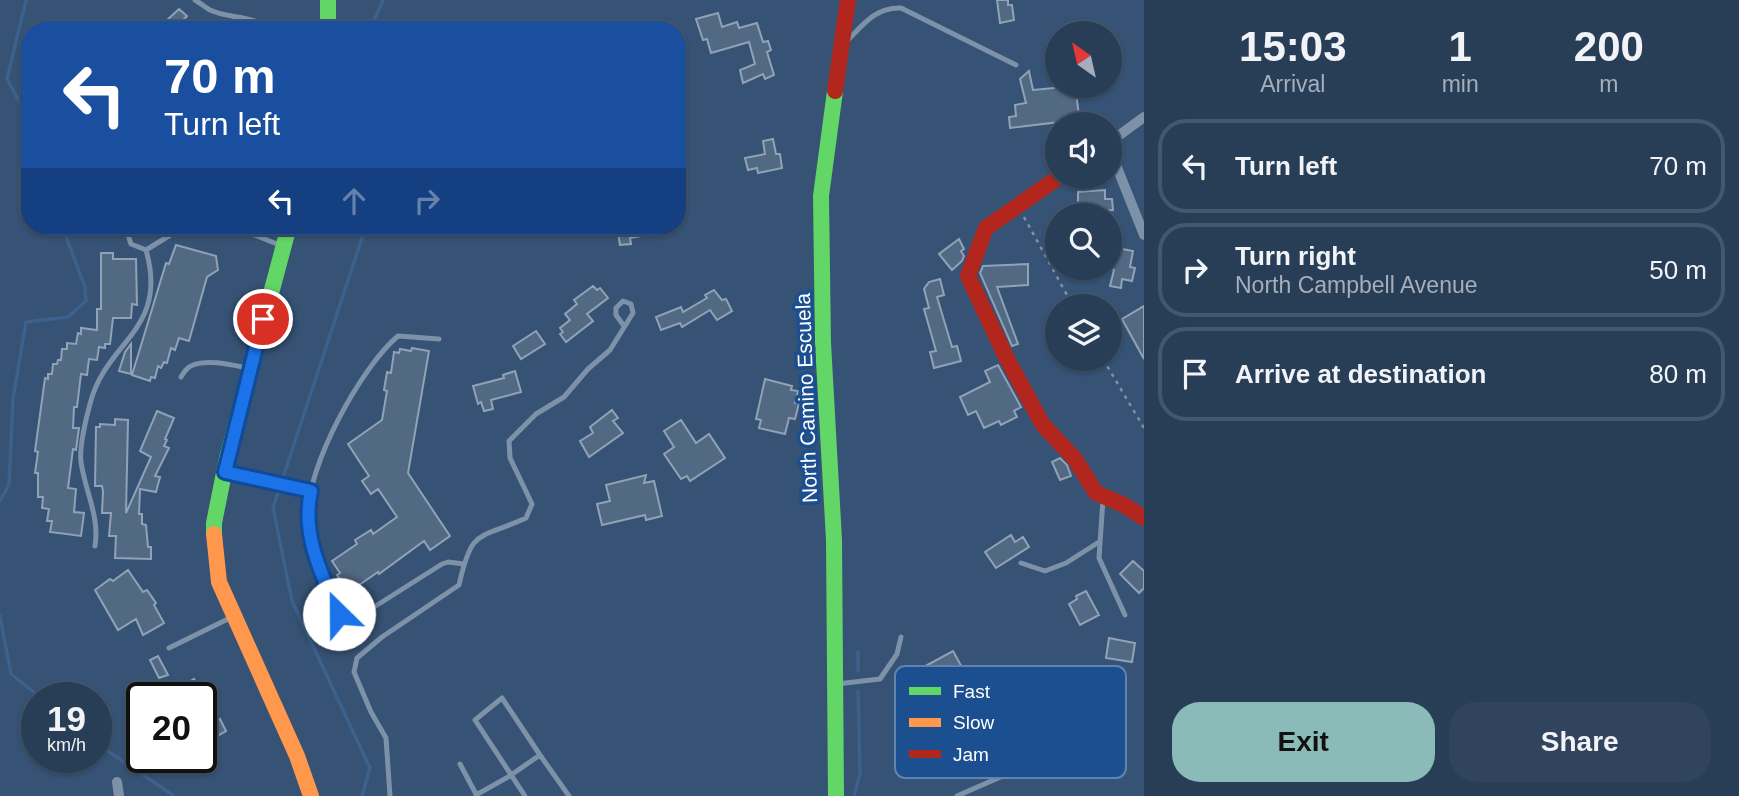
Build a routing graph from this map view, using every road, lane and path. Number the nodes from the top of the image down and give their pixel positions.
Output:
1 (195, 0) edge
2 (328, 0) edge
3 (848, 0) edge
4 (251, 21) edge
5 (328, 21) edge
6 (841, 46) junction
7 (1016, 65) dead end
8 (1144, 117) edge
9 (1122, 133) edge
10 (1122, 180) edge
11 (1045, 186) edge
12 (1017, 205) junction
13 (128, 235) edge
14 (170, 235) edge
15 (255, 235) edge
16 (286, 235) edge
17 (1144, 235) edge
18 (282, 246) junction
19 (146, 250) junction
20 (1066, 294) edge
21 (624, 326) dead end
22 (439, 339) dead end
23 (250, 368) junction
24 (1110, 371) edge
25 (181, 377) dead end
26 (1144, 428) edge
27 (225, 472) junction
28 (311, 491) junction
29 (1103, 496) junction
30 (1144, 518) edge
31 (1099, 542) junction
32 (95, 546) dead end
33 (1021, 563) dead end
34 (464, 564) junction
35 (1125, 615) dead end
36 (234, 616) junction
37 (901, 637) dead end
38 (169, 648) dead end
39 (834, 684) junction
40 (540, 755) junction
41 (460, 764) dead end
42 (511, 775) junction
43 (998, 778) edge
44 (117, 782) dead end
45 (118, 796) edge
46 (312, 796) edge
47 (390, 796) edge
48 (476, 796) edge
49 (525, 796) edge
50 (569, 796) edge
51 (836, 796) edge
52 (957, 796) edge

1 - 4 lane
2 - 5 street
3 - 6 street, North Camino Escuela
6 - 7 lane
6 - 39 street, North Camino Escuela
8 - 9 street
10 - 17 street
11 - 12 street
12 - 20 path
12 - 29 street
13 - 19 lane
14 - 19 lane
15 - 18 lane
16 - 18 street
18 - 23 street
19 - 32 lane
21 - 34 lane
22 - 28 lane
23 - 25 lane
23 - 27 street
24 - 26 path
27 - 28 lane
27 - 36 street
28 - 34 lane
29 - 30 street
29 - 31 lane
31 - 33 lane
31 - 35 lane
34 - 47 lane
36 - 38 lane
36 - 46 street
37 - 39 lane
39 - 51 street, North Camino Escuela
40 - 42 lane
40 - 42 lane
40 - 50 lane
41 - 48 lane
42 - 48 lane
42 - 49 lane
43 - 52 lane
44 - 45 street

